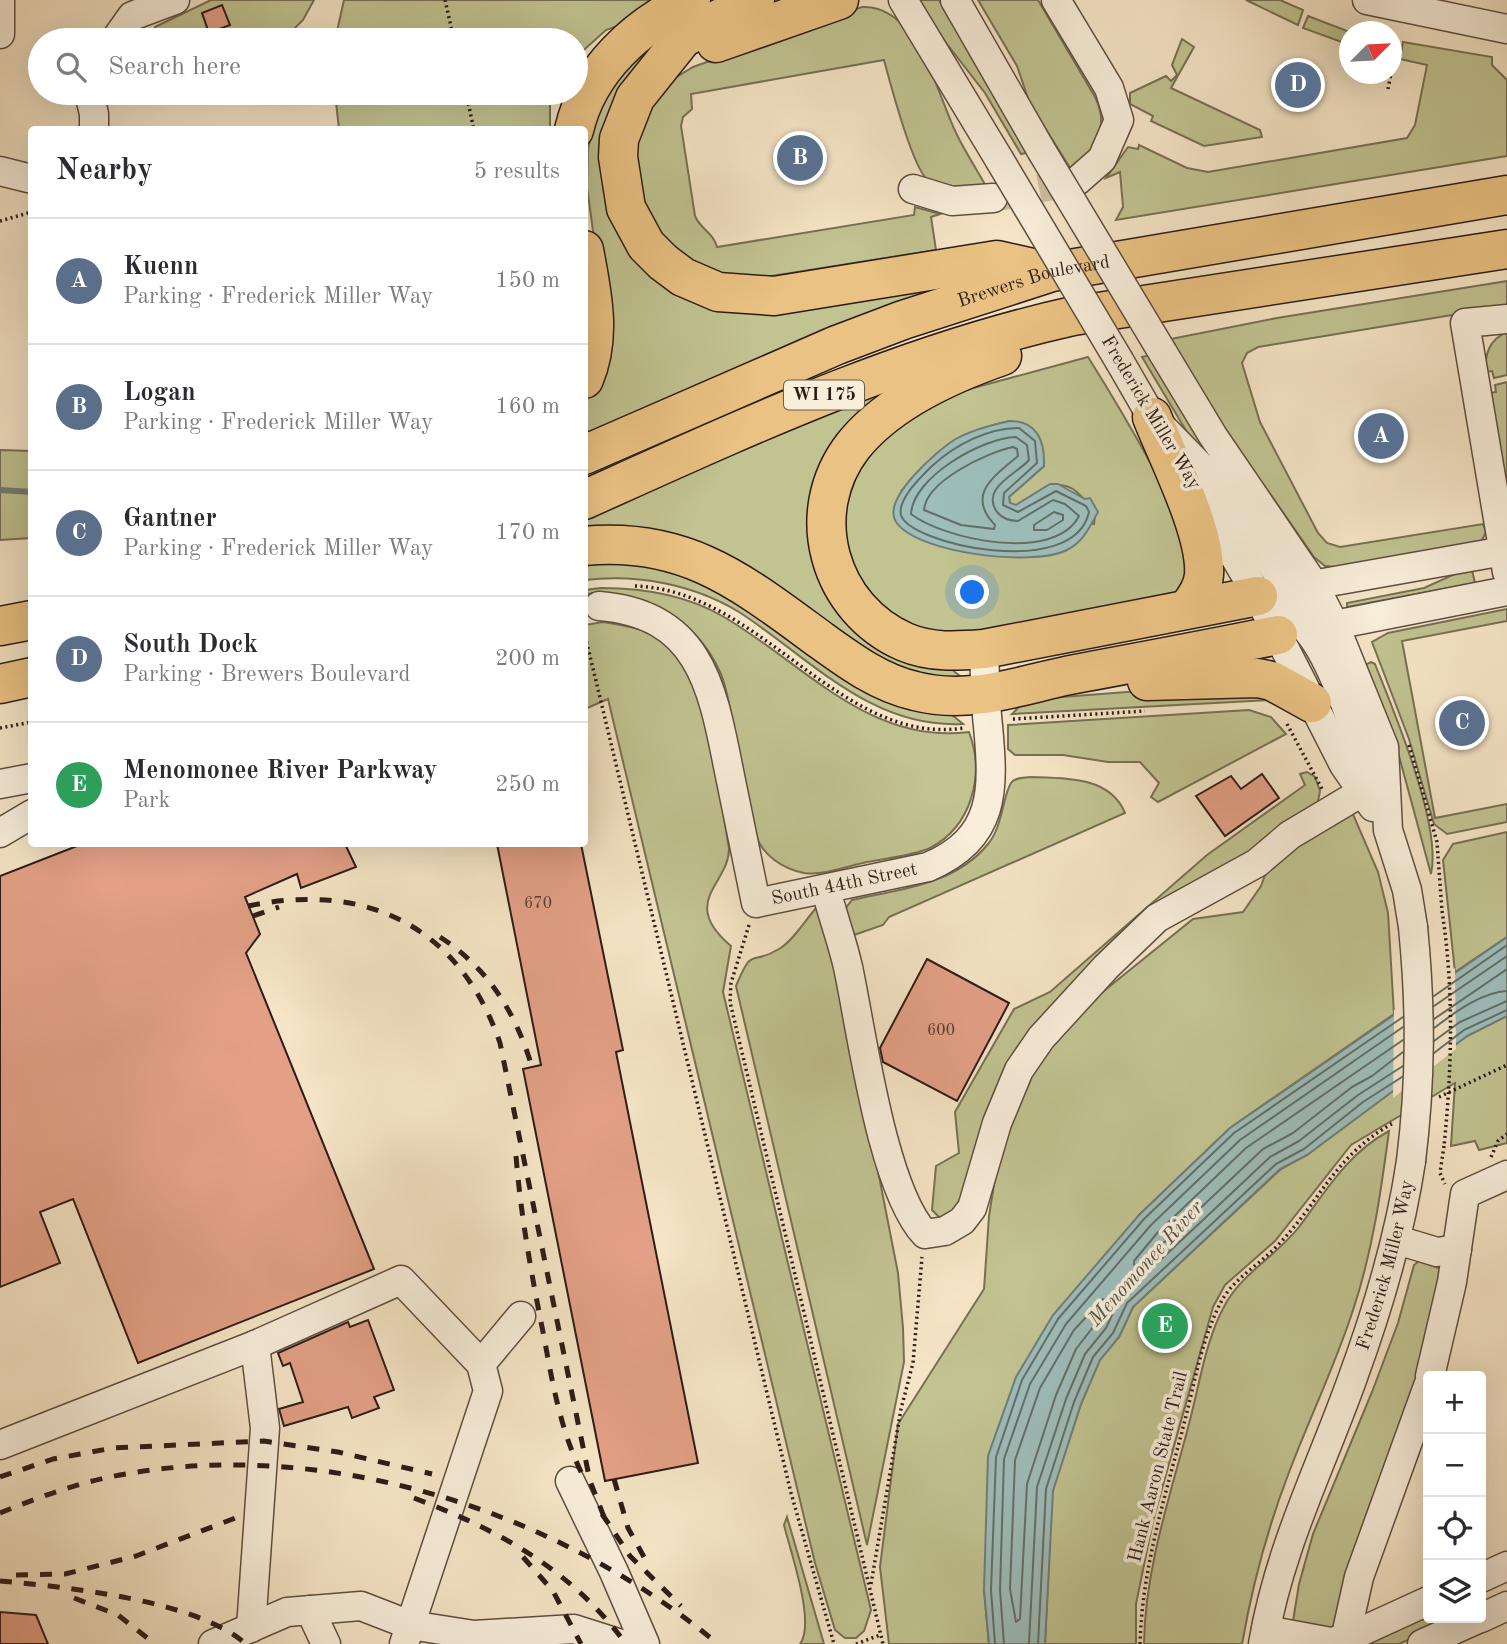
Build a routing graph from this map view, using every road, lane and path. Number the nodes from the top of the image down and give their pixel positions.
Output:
1 (175, 0) edge
2 (445, 0) edge
3 (691, 0) edge
4 (755, 0) edge
5 (839, 0) edge
6 (904, 0) edge
7 (955, 0) edge
8 (1056, 0) edge
9 (1367, 0) edge
10 (0, 1) edge
11 (124, 28) edge
12 (451, 28) edge
13 (1507, 29) edge
14 (0, 34) edge
15 (663, 67) junction
16 (1389, 84) edge
17 (1388, 89) dead end
18 (588, 95) edge
19 (92, 105) edge
20 (469, 105) edge
21 (582, 105) edge
22 (94, 126) edge
23 (473, 126) edge
24 (575, 126) edge
25 (0, 171) edge
26 (28, 178) edge
27 (1077, 181) tunnel mouth
28 (913, 189) dead end
29 (1507, 195) edge
30 (993, 198) tunnel mouth
31 (28, 213) edge
32 (0, 221) edge
33 (1507, 249) edge
34 (1052, 272) junction
35 (588, 273) edge
36 (1073, 316) junction
37 (1507, 319) edge
38 (588, 367) edge
39 (1152, 417) junction
40 (588, 453) edge
41 (588, 498) edge
42 (588, 547) edge
43 (1505, 562) edge
44 (625, 586) dead end
45 (1288, 589) junction
46 (1507, 591) edge
47 (599, 606) dead end
48 (1188, 608) junction
49 (28, 621) edge
50 (0, 626) edge
51 (1307, 630) junction
52 (588, 647) edge
53 (984, 649) junction
54 (1064, 677) junction
55 (28, 678) edge
56 (0, 684) edge
57 (986, 695) junction
58 (1297, 710) junction
59 (28, 723) edge
60 (0, 727) edge
61 (965, 727) dead end
62 (1407, 740) dead end
63 (28, 779) edge
64 (0, 784) edge
65 (1322, 789) dead end
66 (1362, 792) junction
67 (28, 816) edge
68 (1388, 830) junction
69 (0, 833) edge
70 (826, 889) junction
71 (756, 903) junction
72 (1507, 1065) edge
73 (1435, 1100) dead end
74 (1401, 1119) dead end
75 (1507, 1134) edge
76 (1444, 1146) dead end
77 (1497, 1170) edge
78 (925, 1234) junction
79 (1397, 1240) junction
80 (1457, 1249) junction
81 (521, 1315) dead end
82 (255, 1345) junction
83 (481, 1364) junction
84 (1431, 1371) edge
85 (1423, 1400) edge
86 (0, 1445) edge
87 (570, 1481) dead end
88 (1507, 1566) edge
89 (1486, 1576) edge
90 (871, 1587) junction
91 (1423, 1603) edge
92 (1507, 1606) edge
93 (310, 1610) junction
94 (1486, 1615) edge
95 (1469, 1623) edge
96 (251, 1628) junction
97 (407, 1635) edge
98 (880, 1635) junction
99 (1264, 1637) edge
100 (1345, 1641) edge
101 (213, 1644) edge
102 (326, 1644) edge
103 (621, 1644) edge
104 (645, 1644) edge
105 (834, 1644) edge
106 (856, 1644) edge
107 (883, 1644) edge
108 (1140, 1644) edge
109 (1422, 1644) edge

1 - 11 street
2 - 12 path
3 - 18 highway
4 - 15 highway
5 - 15 highway
6 - 39 street, Frederick Miller Way, bridge
7 - 45 street, Frederick Miller Way, bridge
8 - 27 street
9 - 13 street
10 - 14 street
15 - 34 highway
16 - 17 path
19 - 22 street
20 - 23 path
21 - 24 highway
25 - 26 street
28 - 30 street
29 - 34 highway, Brewers Boulevard / WI 175
31 - 32 path
33 - 36 highway, Brewers Boulevard / WI 175
34 - 40 highway, Brewers Boulevard / WI 175
35 - 38 highway
36 - 41 highway, Brewers Boulevard / WI 175
36 - 53 highway
37 - 43 street
39 - 45 street, Frederick Miller Way
39 - 48 highway
42 - 57 highway
43 - 45 street
44 - 61 path
45 - 48 highway
45 - 51 street, Frederick Miller Way
45 - 51 street
46 - 51 street
47 - 71 street, South 44th Street
48 - 53 highway
49 - 50 highway
51 - 54 highway
51 - 58 street, Frederick Miller Way
51 - 68 street, Frederick Miller Way
52 - 105 path
53 - 57 street, South 44th Street
54 - 57 highway
54 - 58 highway
55 - 56 highway
57 - 70 street, South 44th Street
58 - 65 path
58 - 66 street, Frederick Miller Way
59 - 60 path
62 - 76 path, bridge
63 - 64 street
66 - 68 street, Frederick Miller Way
66 - 78 street
67 - 69 street
68 - 79 street, Frederick Miller Way, bridge
70 - 71 street, South 44th Street
70 - 78 street
71 - 90 path
72 - 73 path
74 - 108 path, Hank Aaron State Trail
75 - 77 path
77 - 80 street
78 - 90 path
79 - 80 street
79 - 99 street, Frederick Miller Way
80 - 84 street
81 - 83 street
82 - 83 street
82 - 86 street
82 - 96 street
83 - 97 street
85 - 100 street
87 - 104 street
88 - 89 street
90 - 98 path
91 - 100 street
92 - 94 street
93 - 96 street
93 - 97 street
93 - 102 street
95 - 109 street
96 - 101 street
97 - 103 street
98 - 106 path
98 - 107 path
99 - 100 street

